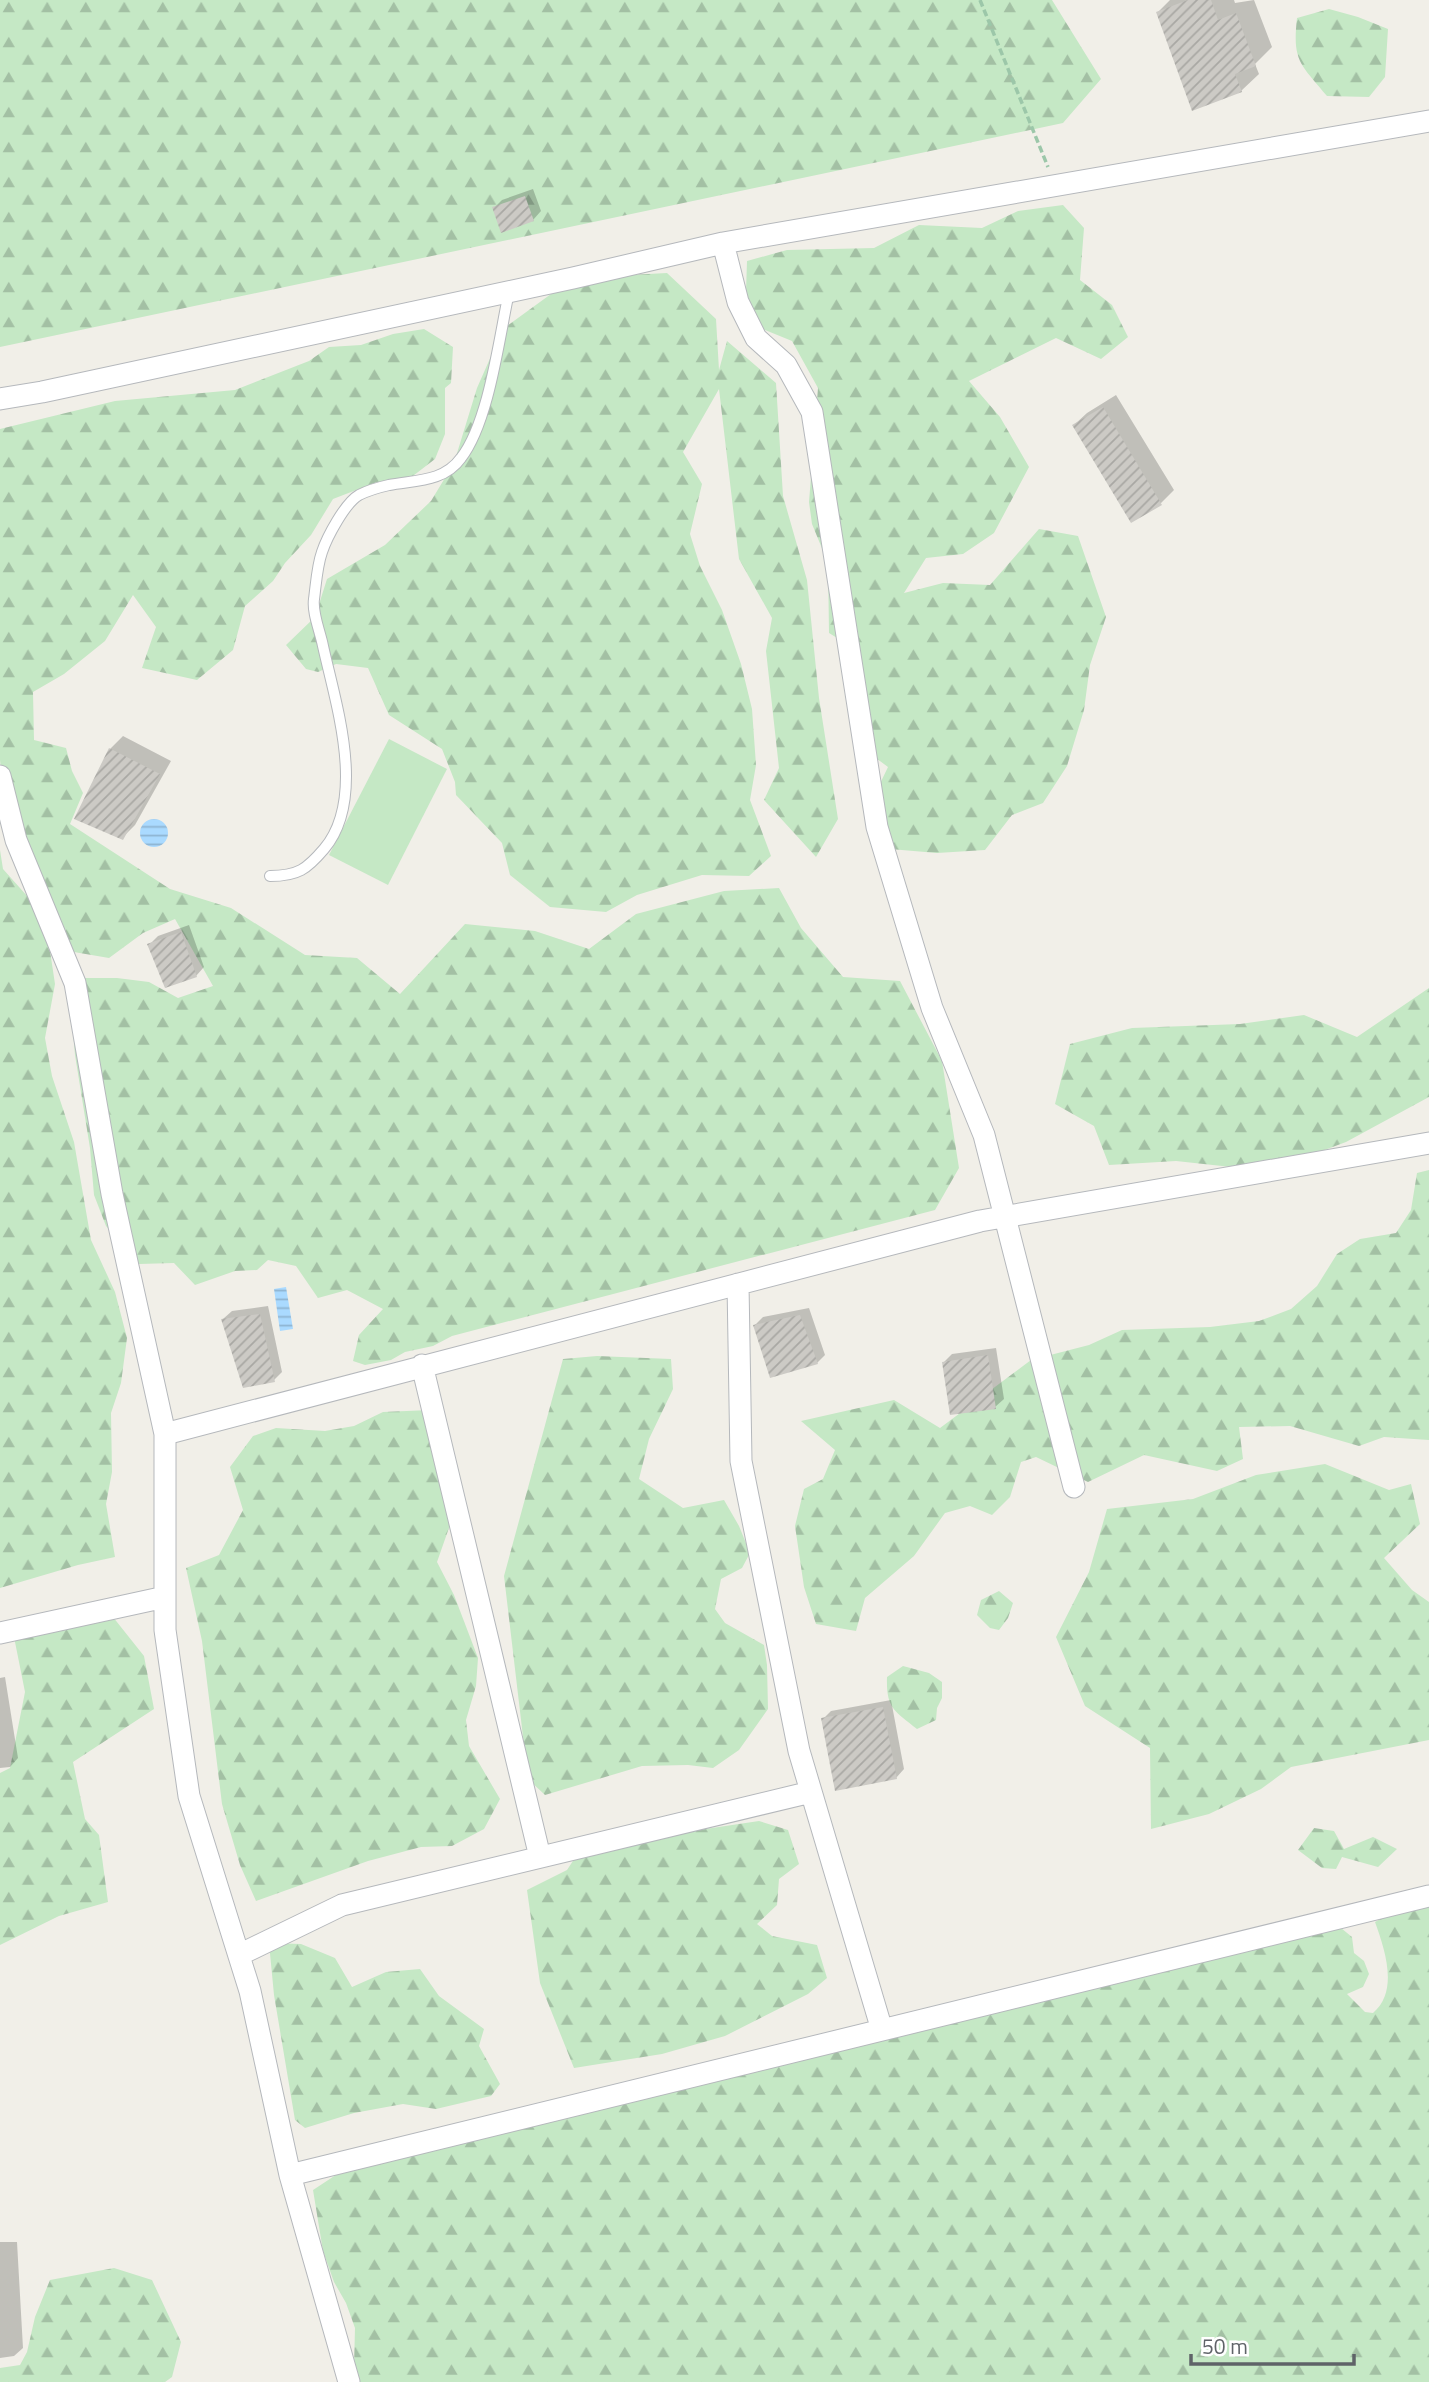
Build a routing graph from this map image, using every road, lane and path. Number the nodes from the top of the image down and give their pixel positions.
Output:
1 (980, 0) edge
2 (1429, 121) edge
3 (1055, 185) junction
4 (723, 243) junction
5 (509, 292) junction
6 (0, 399) edge
7 (0, 776) edge
8 (270, 876) dead end
9 (1429, 1143) edge
10 (1005, 1217) junction
11 (738, 1284) junction
12 (422, 1365) junction
13 (165, 1434) junction
14 (1074, 1487) dead end
15 (165, 1597) junction
16 (0, 1633) edge
17 (811, 1792) junction
18 (540, 1857) junction
19 (1429, 1896) edge
20 (239, 1955) junction
21 (882, 2030) junction
22 (290, 2175) junction
23 (349, 2382) edge

1 - 3 path
2 - 3 street
3 - 4 street
4 - 5 street
4 - 10 street
5 - 6 street
5 - 8 lane
7 - 13 street
9 - 10 street
10 - 11 street
10 - 14 street
11 - 12 street
11 - 17 street
12 - 13 street
12 - 18 street
13 - 15 street
15 - 16 street
15 - 20 street
17 - 18 street
17 - 21 street
18 - 20 street
19 - 21 street
20 - 22 street
21 - 22 street
22 - 23 street

